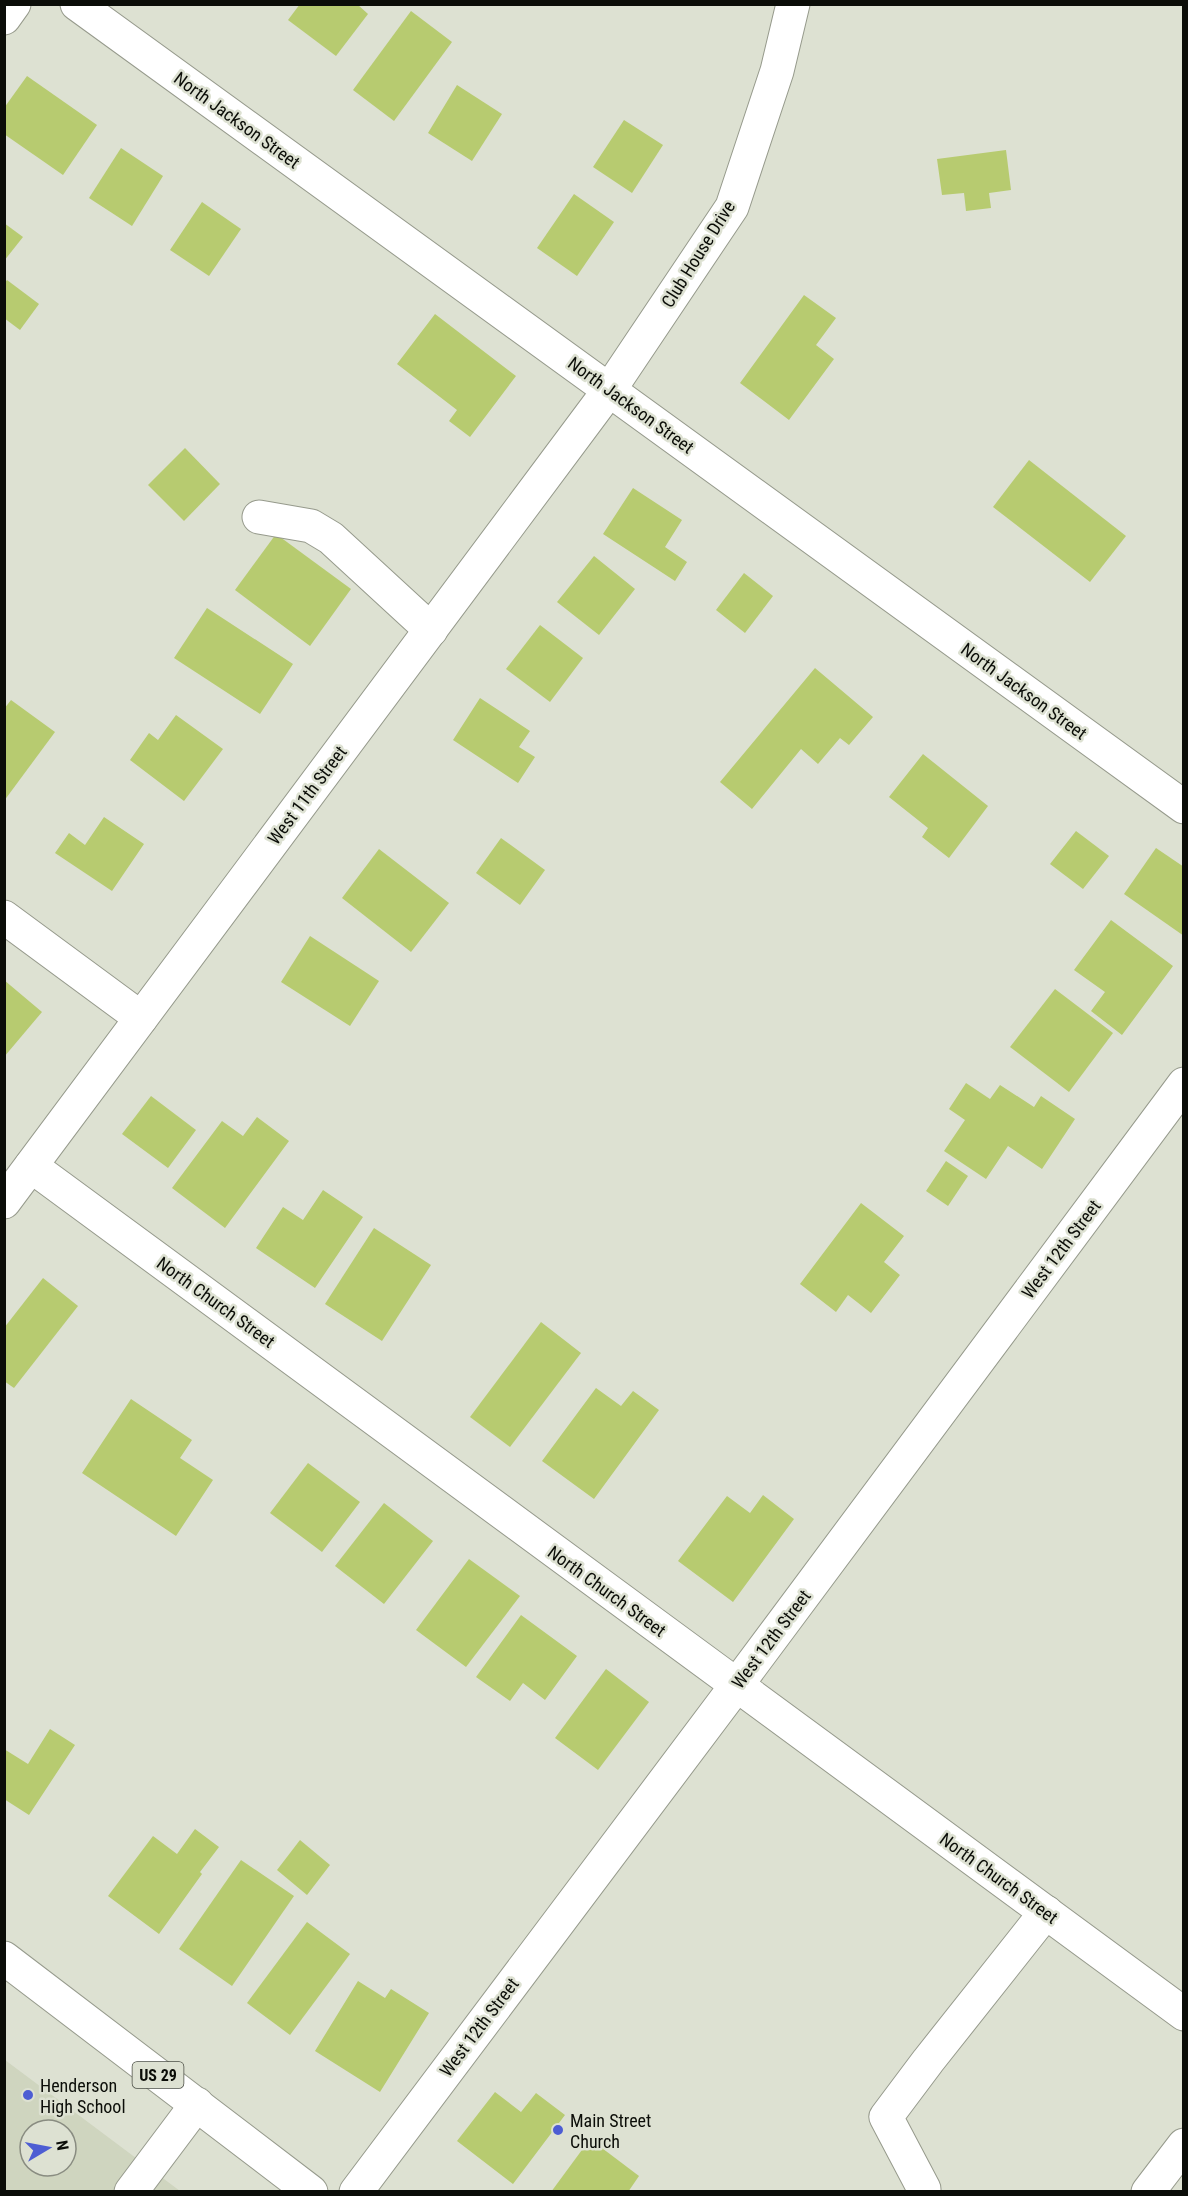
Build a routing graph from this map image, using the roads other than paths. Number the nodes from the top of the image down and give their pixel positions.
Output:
1 (14, 4) edge
2 (77, 4) edge
3 (793, 4) edge
4 (4, 18) edge
5 (610, 389) junction
6 (259, 517) dead end
7 (431, 630) junction
8 (1184, 807) edge
9 (4, 917) edge
10 (141, 1018) junction
11 (1184, 1084) edge
12 (31, 1166) junction
13 (4, 1202) edge
14 (736, 1686) junction
15 (1046, 1912) junction
16 (4, 1958) edge
17 (1184, 2014) edge
18 (197, 2104) junction
19 (1184, 2145) edge
20 (131, 2192) edge
21 (311, 2192) edge
22 (356, 2192) edge
23 (924, 2192) edge
24 (1148, 2192) edge

1 - 4 street
2 - 5 street, North Jackson Street
3 - 5 street, Club House Drive
5 - 7 street, West 11th Street
5 - 8 street, North Jackson Street
6 - 7 street
7 - 10 street, West 11th Street
9 - 10 street
10 - 12 street, West 11th Street
11 - 14 street, West 12th Street
12 - 13 street, West 11th Street
12 - 14 street, North Church Street
14 - 15 street, North Church Street
14 - 22 street, West 12th Street
15 - 17 street, North Church Street
15 - 23 street
16 - 18 street, US 29
18 - 20 street
18 - 21 street, US 29
19 - 24 street

